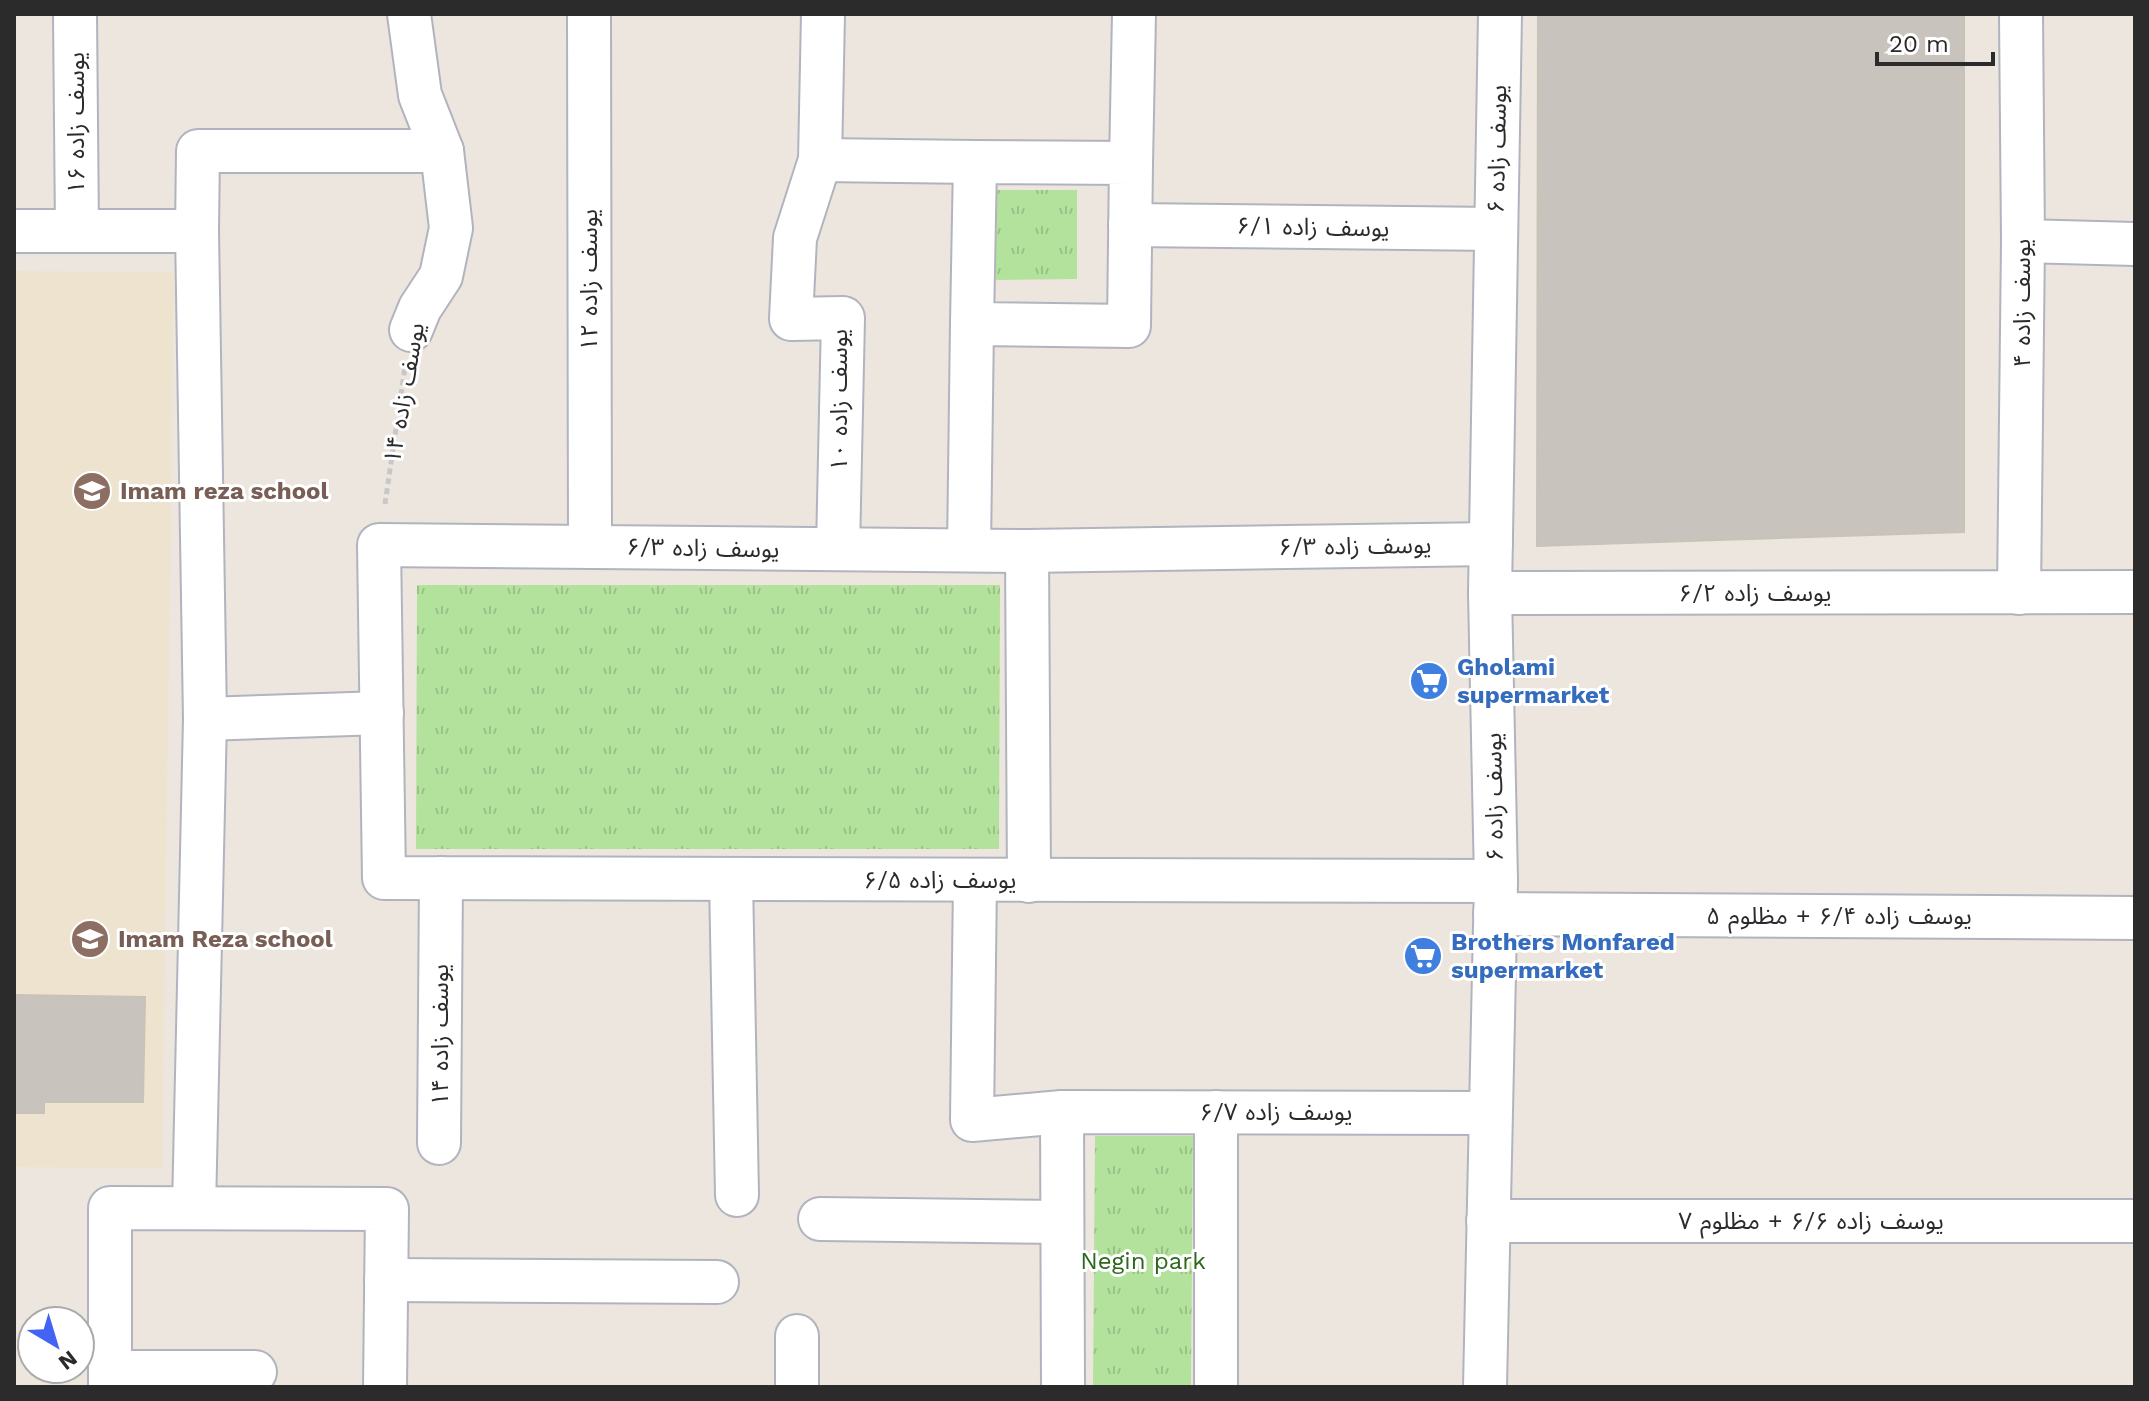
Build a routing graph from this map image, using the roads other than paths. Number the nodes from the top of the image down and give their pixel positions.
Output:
1 (75, 14) edge
2 (409, 14) edge
3 (589, 14) edge
4 (823, 14) edge
5 (1134, 14) edge
6 (1500, 14) edge
7 (2021, 14) edge
8 (442, 151) junction
9 (820, 160) junction
10 (975, 162) junction
11 (1131, 163) junction
12 (1130, 225) junction
13 (1496, 229) junction
14 (14, 231) edge
15 (77, 231) junction
16 (197, 231) junction
17 (2023, 241) junction
18 (2135, 244) edge
19 (972, 324) junction
20 (411, 330) road end
21 (1491, 544) junction
22 (590, 547) junction
23 (838, 549) junction
24 (969, 550) junction
25 (1027, 551) junction
26 (2135, 592) edge
27 (1490, 593) junction
28 (2019, 593) junction
29 (382, 713) junction
30 (205, 719) junction
31 (441, 878) junction
32 (731, 879) junction
33 (975, 881) junction
34 (1029, 881) junction
35 (1496, 898) junction
36 (2135, 918) edge
37 (1062, 1112) junction
38 (1216, 1112) junction
39 (1490, 1113) junction
40 (439, 1143) dead end
41 (737, 1195) dead end
42 (194, 1208) junction
43 (820, 1219) dead end
44 (1488, 1221) junction
45 (2135, 1221) edge
46 (1062, 1222) junction
47 (386, 1280) junction
48 (717, 1282) dead end
49 (797, 1336) dead end
50 (255, 1372) dead end
51 (110, 1379) edge
52 (385, 1387) edge
53 (797, 1387) edge
54 (1063, 1387) edge
55 (1216, 1387) edge
56 (1485, 1387) edge

1 - 15 street, یوسف زاده ۱۶
2 - 8 street, یوسف زاده ۱۴
3 - 22 street, یوسف زاده ۱۲
4 - 9 street, یوسف زاده ۱۰
5 - 11 street
6 - 13 street, یوسف زاده ۶
7 - 17 street, یوسف زاده ۴
8 - 16 street
8 - 20 street, یوسف زاده ۱۴
9 - 10 street
9 - 23 street, یوسف زاده ۱۰
10 - 11 street
10 - 19 street
11 - 12 street
12 - 13 street, یوسف زاده ۶/۱
12 - 19 street
13 - 21 street, یوسف زاده ۶
14 - 15 street
15 - 16 street
16 - 30 street
17 - 18 street
17 - 28 street, یوسف زاده ۴
19 - 24 street
21 - 25 street, یوسف زاده ۶/۳
21 - 27 street, یوسف زاده ۶
22 - 23 street, یوسف زاده ۶/۳
22 - 29 street, یوسف زاده ۶/۳
23 - 24 street, یوسف زاده ۶/۳
24 - 25 street, یوسف زاده ۶/۳
25 - 34 street
26 - 28 street, یوسف زاده ۶/۲
27 - 28 street, یوسف زاده ۶/۲
27 - 35 street, یوسف زاده ۶
29 - 30 street
29 - 31 street, یوسف زاده ۶/۵
30 - 42 street
31 - 32 street, یوسف زاده ۶/۵
31 - 40 street, یوسف زاده ۱۴
32 - 33 street, یوسف زاده ۶/۵
32 - 41 street
33 - 34 street, یوسف زاده ۶/۵
33 - 37 street, یوسف زاده ۶/۷
34 - 35 street, یوسف زاده ۶/۵
35 - 36 street, یوسف زاده ۶/۴ + مظلوم ۵
35 - 39 street, یوسف زاده ۶
37 - 38 street, یوسف زاده ۶/۷
37 - 46 street
38 - 39 street, یوسف زاده ۶/۷
38 - 55 street
39 - 44 street, یوسف زاده ۶
42 - 47 street
42 - 51 street
43 - 46 street
44 - 45 street, یوسف زاده ۶/۶ + مظلوم ۷
44 - 56 street, یوسف زاده ۶
46 - 54 street
47 - 48 street
47 - 52 street
49 - 53 street
50 - 51 street

